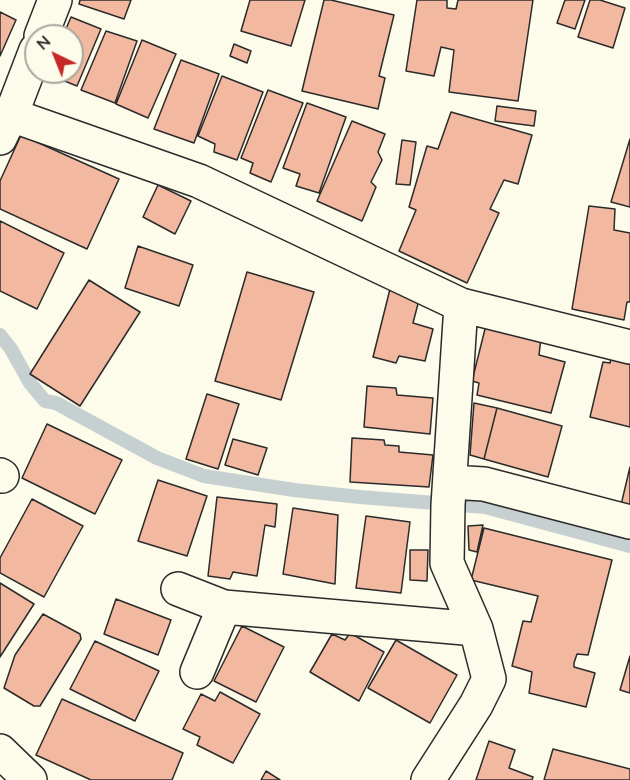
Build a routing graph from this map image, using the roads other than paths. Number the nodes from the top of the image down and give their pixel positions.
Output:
1 (55, 0) edge
2 (46, 24) edge
3 (24, 80) edge
4 (6, 126) edge
5 (461, 305) junction
6 (630, 347) edge
7 (450, 482) junction
8 (630, 522) edge
9 (178, 589) dead end
10 (224, 608) junction
11 (476, 629) junction
12 (197, 672) dead end
13 (0, 750) edge
14 (30, 780) edge
15 (428, 780) edge

1 - 2 street
3 - 4 street
4 - 5 street
5 - 6 street
5 - 7 street
7 - 8 street
7 - 11 street
9 - 10 street
10 - 11 street
10 - 12 street
11 - 15 street
13 - 14 street

